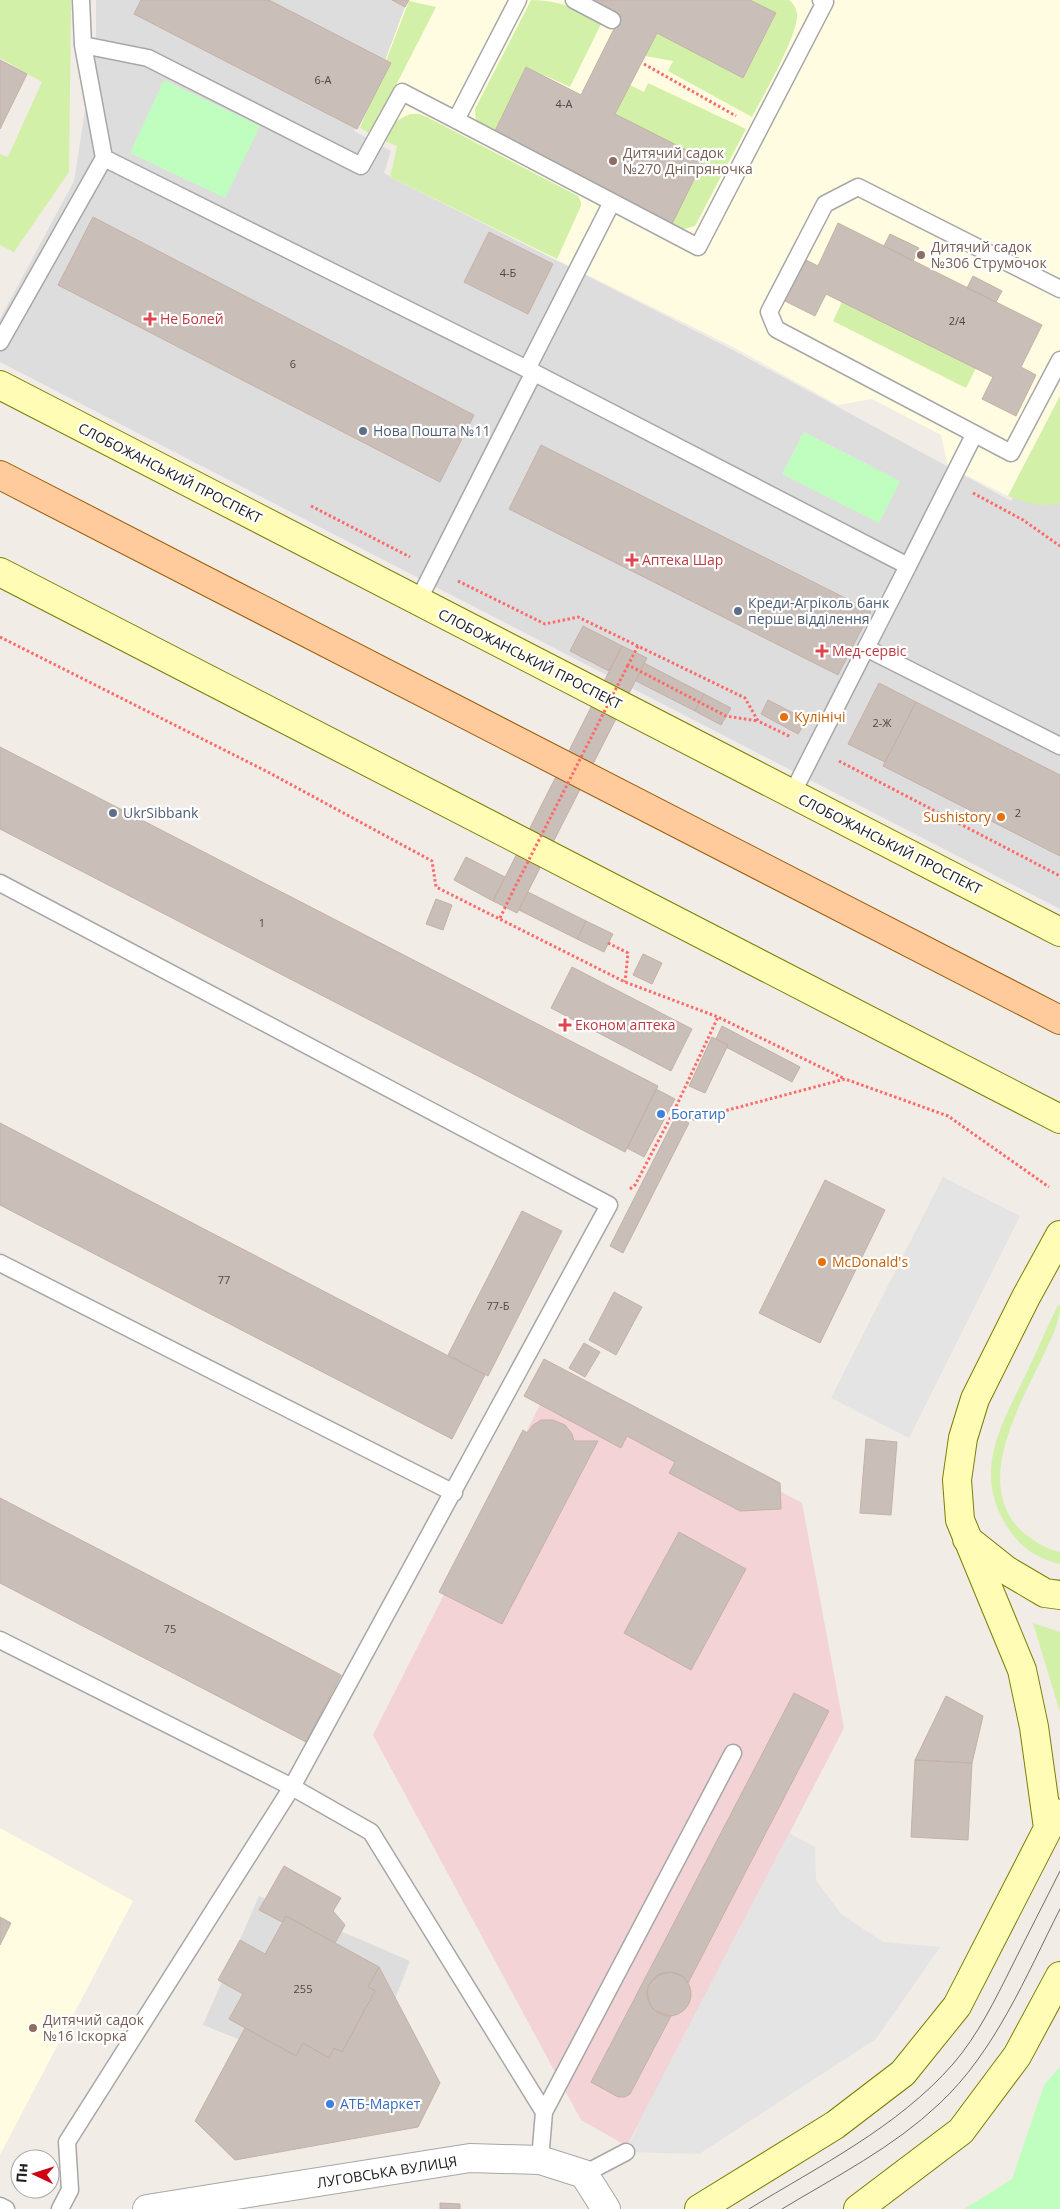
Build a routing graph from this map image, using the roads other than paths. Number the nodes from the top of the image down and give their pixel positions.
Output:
1 (81, 0) edge
2 (518, 0) edge
3 (574, 0) edge
4 (821, 0) edge
5 (612, 20) dead end
6 (83, 45) junction
7 (456, 120) junction
8 (104, 158) junction
9 (612, 202) junction
10 (1060, 289) edge
11 (0, 342) edge
12 (1060, 360) edge
13 (531, 371) junction
14 (0, 385) edge
15 (974, 435) junction
16 (0, 475) edge
17 (908, 566) junction
18 (0, 572) edge
19 (418, 601) junction
20 (866, 648) junction
21 (1060, 746) edge
22 (792, 794) junction
23 (0, 883) edge
24 (1060, 932) edge
25 (1060, 1020) edge
26 (1060, 1119) edge
27 (1060, 1235) edge
28 (0, 1263) edge
29 (454, 1493) junction
30 (966, 1538) junction
31 (1060, 1595) edge
32 (0, 1640) edge
33 (732, 1753) dead end
34 (292, 1787) junction
35 (1054, 1816) edge
36 (1060, 1976) edge
37 (544, 2112) junction
38 (626, 2152) dead end
39 (540, 2160) junction
40 (584, 2174) junction
41 (0, 2206) edge
42 (6, 2209) edge
43 (60, 2209) edge
44 (148, 2209) edge
45 (606, 2209) edge
46 (699, 2209) edge
47 (858, 2209) edge

1 - 6 lane
2 - 7 lane
3 - 5 lane
4 - 9 lane
6 - 7 lane
6 - 8 lane
7 - 9 lane
8 - 11 lane
8 - 13 lane
9 - 13 lane
10 - 15 lane
12 - 15 lane
13 - 17 lane
13 - 19 lane
14 - 19 main road, СЛОБОЖАНСЬКИЙ ПРОСПЕКТ
15 - 17 lane
16 - 25 main road
17 - 20 lane
18 - 26 main road
19 - 22 main road, СЛОБОЖАНСЬКИЙ ПРОСПЕКТ
20 - 21 lane
20 - 22 lane
22 - 24 main road, СЛОБОЖАНСЬКИЙ ПРОСПЕКТ
23 - 29 lane
27 - 30 main road
28 - 29 lane
29 - 34 lane
30 - 31 main road
30 - 35 main road
32 - 34 lane
33 - 37 lane
34 - 37 lane
34 - 43 lane
35 - 46 main road
36 - 47 main road
37 - 39 lane
38 - 40 lane
39 - 40 street, ЛУГОВСЬКА ВУЛИЦЯ
39 - 44 street, ЛУГОВСЬКА ВУЛИЦЯ
40 - 45 street
41 - 42 lane

